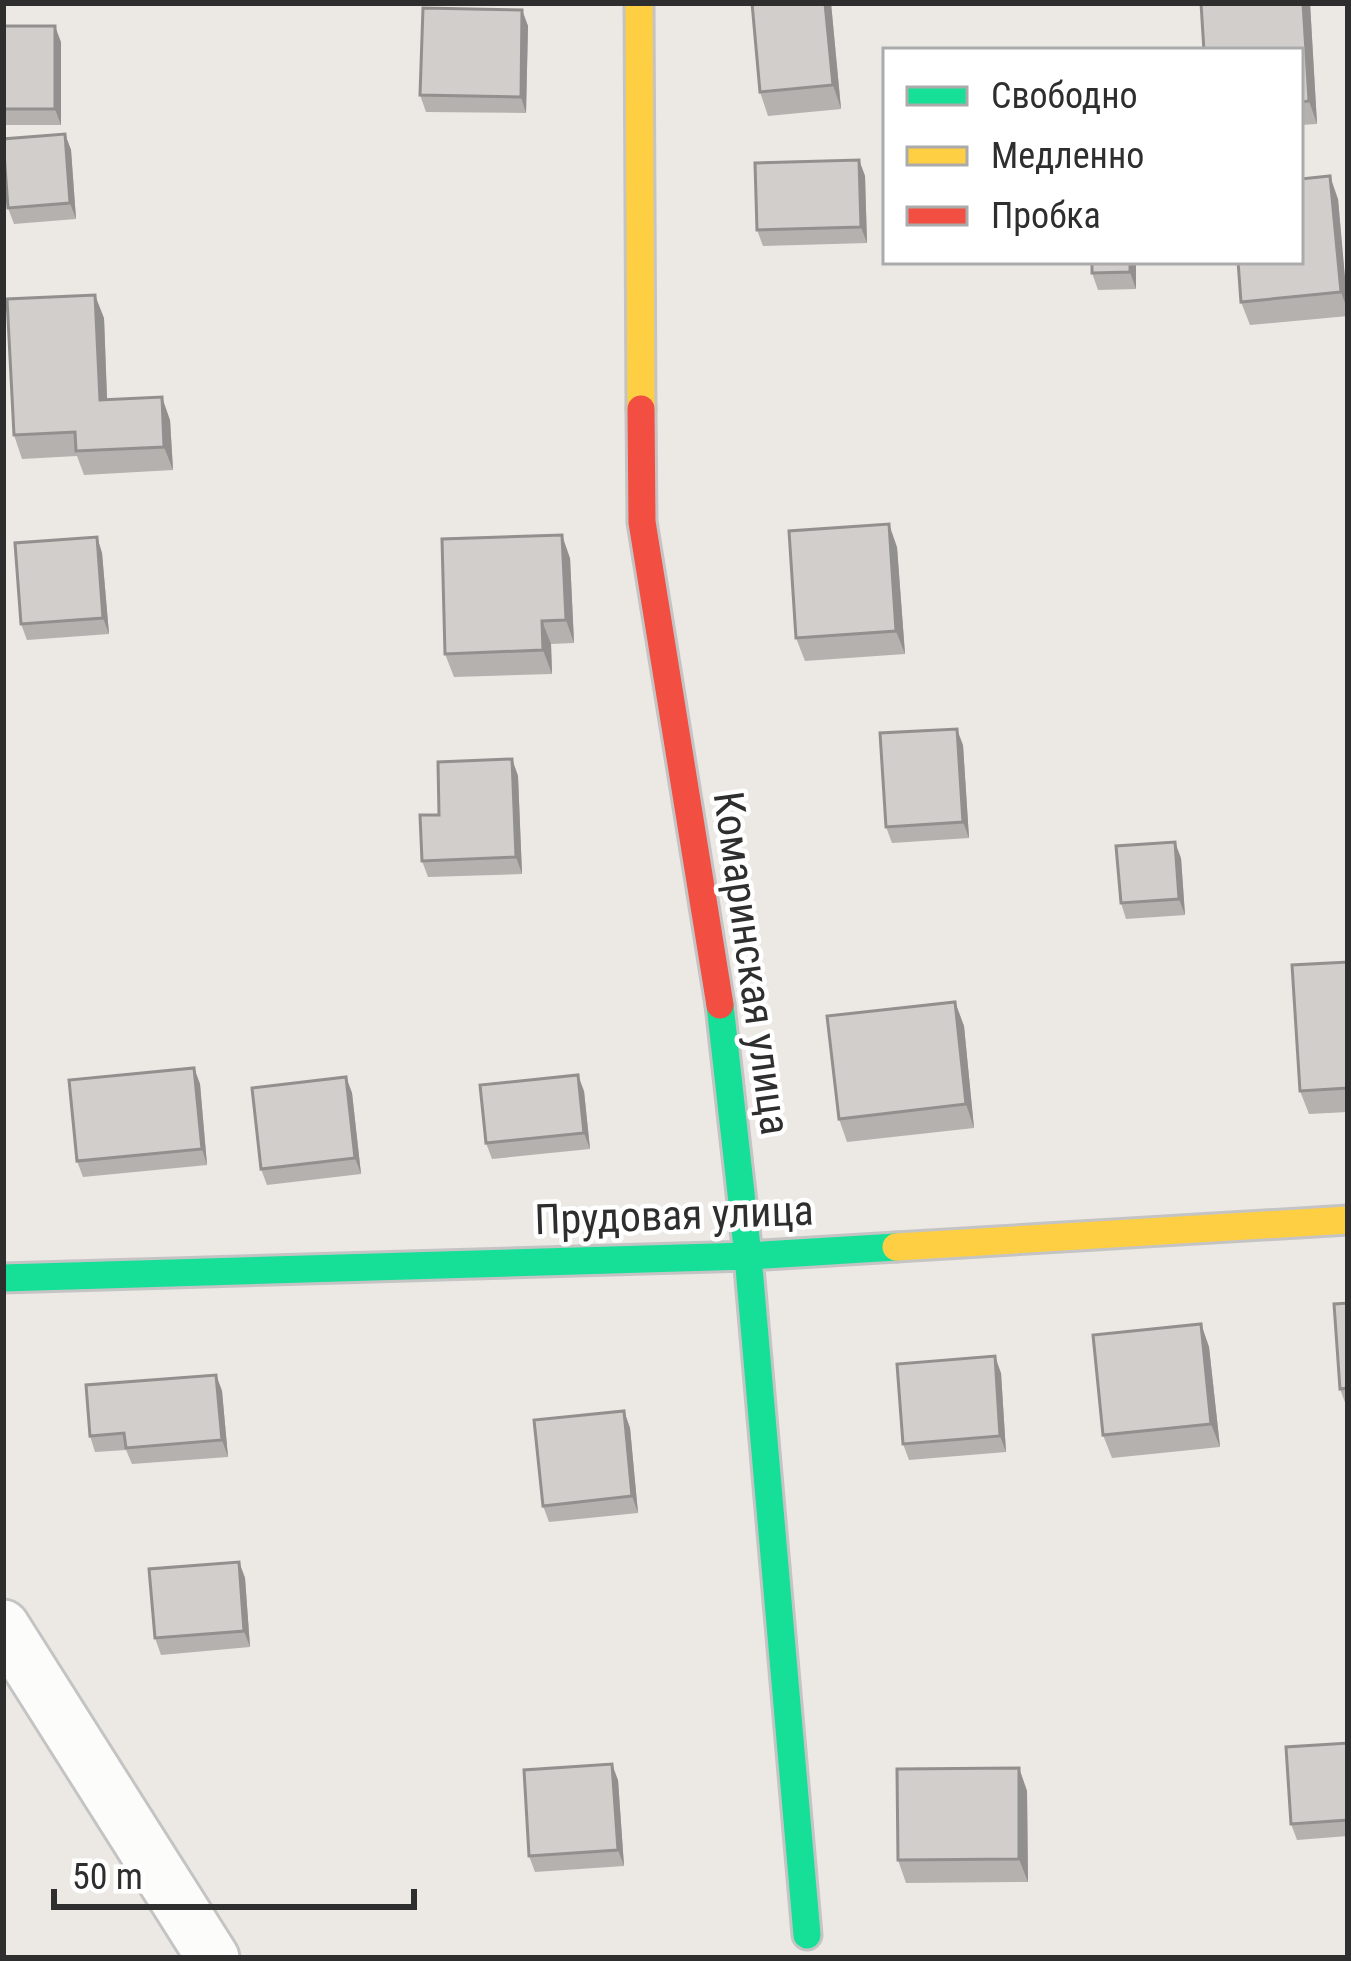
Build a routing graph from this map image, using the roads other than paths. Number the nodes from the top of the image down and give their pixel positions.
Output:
1 (639, 3) edge
2 (1348, 1220) edge
3 (748, 1256) junction
4 (3, 1278) edge
5 (3, 1626) edge
6 (807, 1935) dead end
7 (213, 1958) edge

1 - 3 street, Комаринская улица
2 - 3 street, Прудовая улица
3 - 4 street, Прудовая улица
3 - 6 street, Комаринская улица
5 - 7 street

